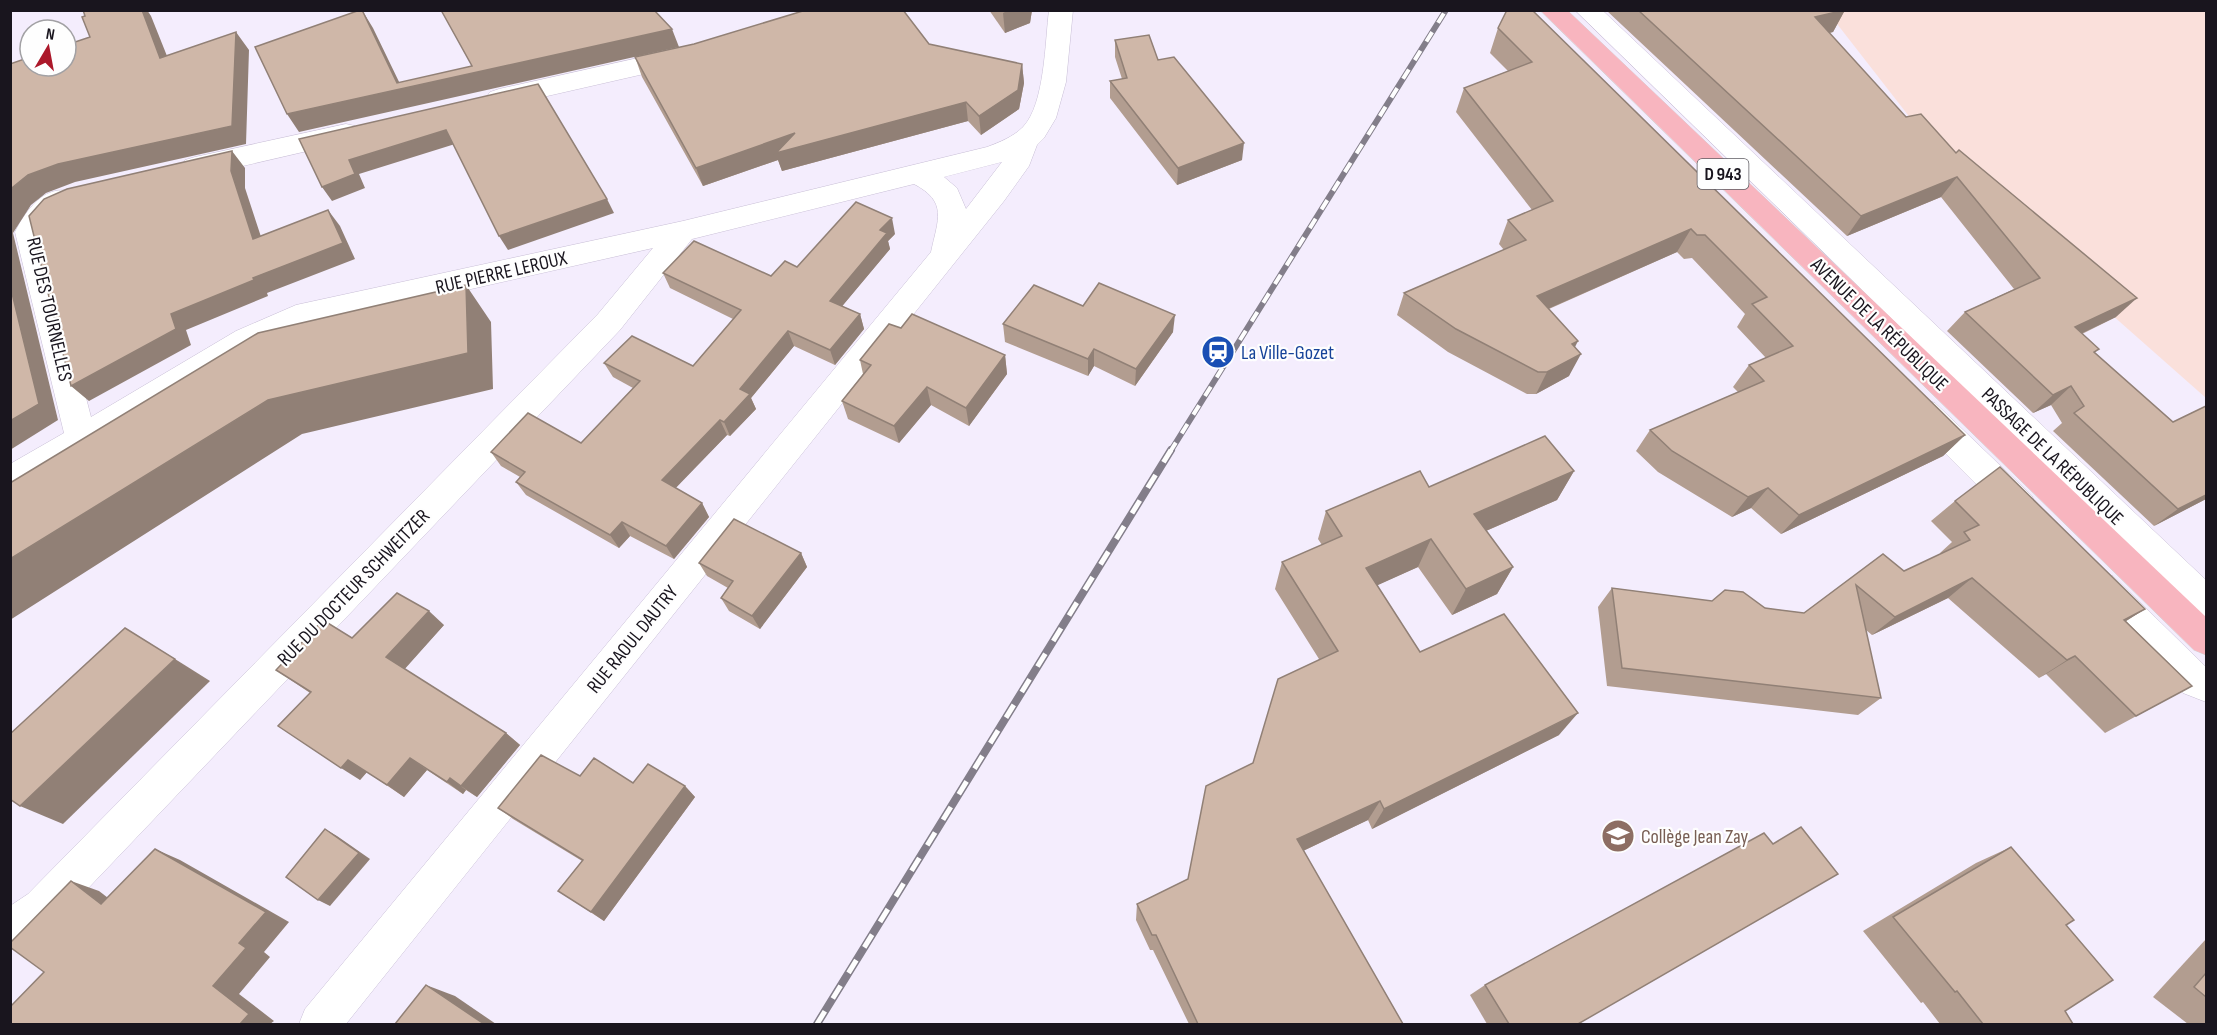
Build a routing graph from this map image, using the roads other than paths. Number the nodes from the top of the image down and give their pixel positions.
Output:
1 (1061, 10) edge
2 (1587, 10) edge
3 (1540, 16) edge
4 (711, 49) edge
5 (469, 105) edge
6 (365, 129) edge
7 (1024, 142) junction
8 (1679, 171) edge
9 (169, 173) edge
10 (915, 173) junction
11 (88, 192) edge
12 (683, 231) junction
13 (945, 254) junction
14 (1907, 394) edge
15 (81, 439) junction
16 (10, 481) edge
17 (2043, 530) edge
18 (2086, 572) edge
19 (2206, 602) edge
20 (2206, 639) edge
21 (2206, 686) edge
22 (10, 930) edge
23 (320, 1024) edge

1 - 7 street, RUE RAOUL DAUTRY
2 - 19 street, PASSAGE DE LA RÉPUBLIQUE
3 - 8 street
3 - 20 main road, AVENUE DE LA RÉPUBLIQUE / D 943
4 - 5 street
6 - 9 street
7 - 10 street, RUE PIERRE LEROUX
7 - 13 street, RUE RAOUL DAUTRY
10 - 12 street, RUE PIERRE LEROUX
10 - 13 street
11 - 15 street, RUE DES TOURNELLES
12 - 15 street, RUE PIERRE LEROUX
12 - 22 street, RUE DU DOCTEUR SCHWEITZER
13 - 23 street, RUE RAOUL DAUTRY
14 - 17 street
15 - 16 street, RUE PIERRE LEROUX
18 - 21 street

